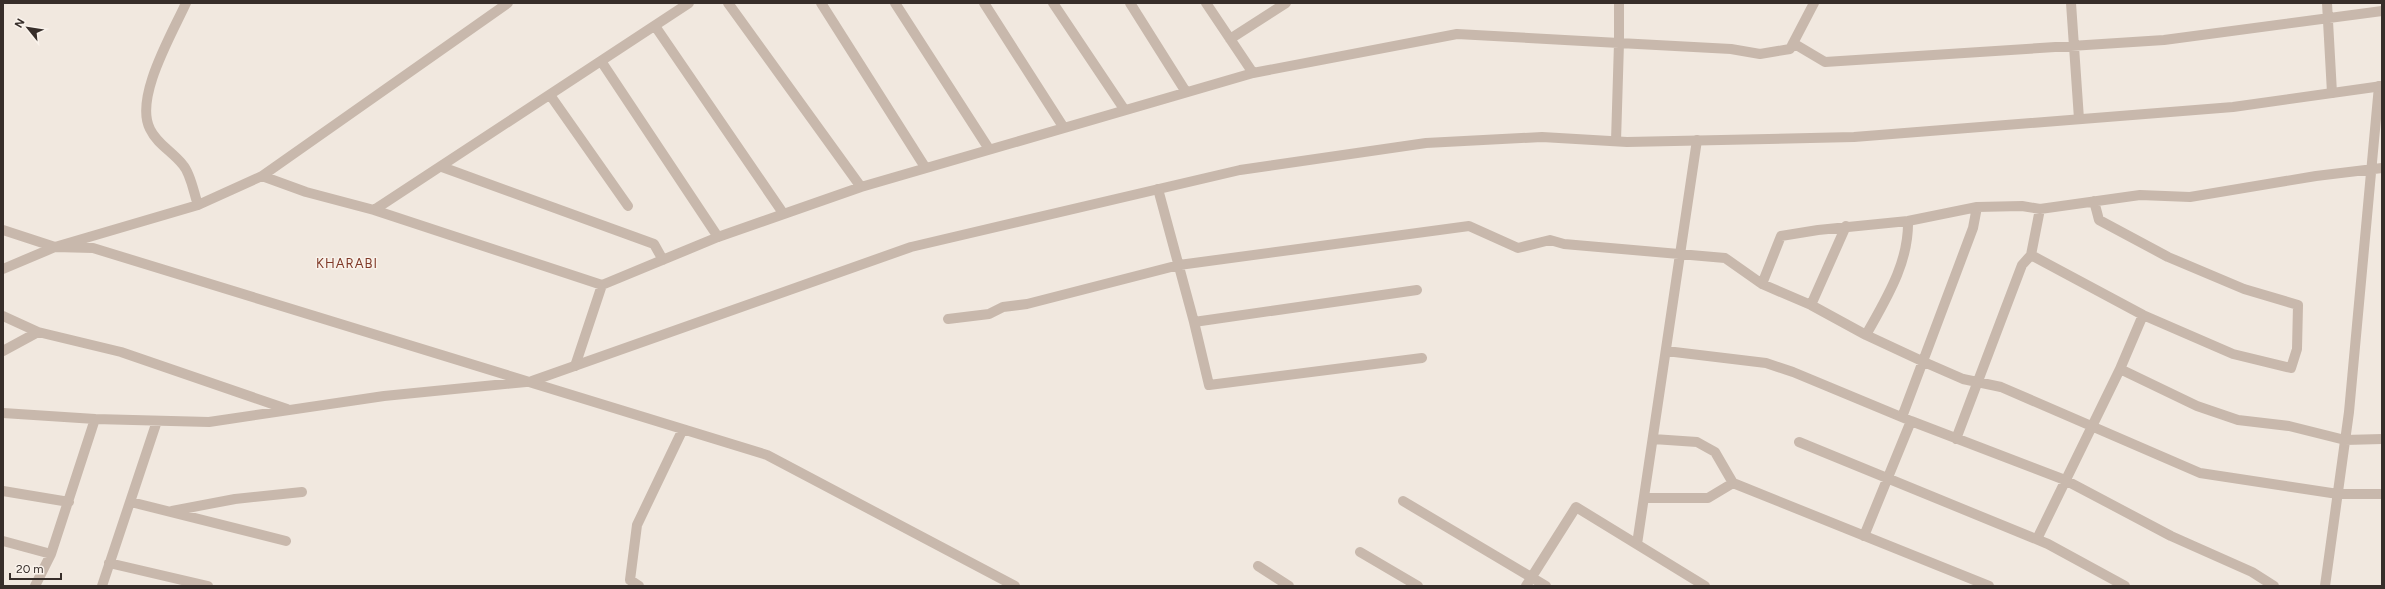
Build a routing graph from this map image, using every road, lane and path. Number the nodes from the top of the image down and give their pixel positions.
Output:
1 (186, 3) edge
2 (508, 3) edge
3 (689, 3) edge
4 (728, 3) edge
5 (822, 3) edge
6 (895, 3) edge
7 (984, 3) edge
8 (1053, 3) edge
9 (1130, 3) edge
10 (1206, 3) edge
11 (1286, 3) edge
12 (1620, 3) edge
13 (1814, 3) edge
14 (2071, 3) edge
15 (2327, 3) edge
16 (2382, 11) edge
17 (2328, 20) junction
18 (655, 26) junction
19 (1230, 39) junction
20 (1619, 43) junction
21 (1793, 44) junction
22 (2074, 48) junction
23 (601, 61) junction
24 (1253, 73) junction
25 (2380, 86) edge
26 (1186, 92) junction
27 (2332, 93) junction
28 (550, 95) junction
29 (1124, 109) junction
30 (2079, 119) junction
31 (1064, 128) junction
32 (1697, 140) junction
33 (1616, 141) junction
34 (990, 149) junction
35 (442, 167) junction
36 (925, 167) junction
37 (2382, 168) edge
38 (2371, 170) junction
39 (262, 176) junction
40 (861, 187) junction
41 (1158, 189) junction
42 (2094, 201) junction
43 (198, 205) junction
44 (628, 206) dead end
45 (1977, 208) junction
46 (2040, 209) junction
47 (374, 210) junction
48 (783, 213) junction
49 (1908, 221) junction
50 (1846, 226) junction
51 (3, 230) edge
52 (718, 237) junction
53 (55, 247) junction
54 (1680, 254) junction
55 (2031, 255) junction
56 (663, 260) junction
57 (1179, 265) junction
58 (3, 269) edge
59 (1762, 284) junction
60 (602, 285) junction
61 (1418, 290) dead end
62 (1811, 305) junction
63 (2143, 315) junction
64 (3, 316) edge
65 (948, 320) dead end
66 (1194, 322) junction
67 (38, 332) junction
68 (1866, 335) junction
69 (3, 351) edge
70 (1666, 351) junction
71 (1422, 358) dead end
72 (1924, 362) junction
73 (575, 366) junction
74 (2120, 369) junction
75 (532, 381) junction
76 (1980, 382) junction
77 (289, 410) junction
78 (3, 413) edge
79 (96, 419) junction
80 (1907, 419) junction
81 (157, 421) junction
82 (2092, 426) junction
83 (683, 429) junction
84 (1653, 439) junction
85 (1956, 439) junction
86 (2382, 439) edge
87 (2345, 440) junction
88 (1799, 442) dead end
89 (1887, 479) junction
90 (2065, 480) junction
91 (1733, 483) junction
92 (3, 491) edge
93 (302, 492) dead end
94 (2338, 494) junction
95 (2382, 494) edge
96 (1644, 498) junction
97 (1403, 501) dead end
98 (70, 502) junction
99 (131, 502) junction
100 (170, 512) junction
101 (1864, 536) junction
102 (2037, 539) junction
103 (3, 541) edge
104 (286, 541) dead end
105 (1637, 544) junction
106 (1360, 552) dead end
107 (51, 554) junction
108 (110, 563) junction
109 (1258, 566) dead end
110 (1000, 582) edge
111 (1529, 582) edge
112 (628, 583) edge
113 (35, 586) edge
114 (102, 586) edge
115 (208, 586) edge
116 (639, 586) edge
117 (1016, 586) edge
118 (1289, 586) edge
119 (1418, 586) edge
120 (1546, 586) edge
121 (1705, 586) edge
122 (1989, 586) edge
123 (2125, 586) edge
124 (2274, 586) edge
125 (2324, 586) edge

1 - 43 street
2 - 39 street
3 - 18 street
4 - 40 street
5 - 36 street
6 - 34 street
7 - 31 street
8 - 29 street
9 - 26 street
10 - 19 street
11 - 19 street
12 - 20 street
13 - 21 street
14 - 22 street
15 - 17 street
16 - 17 street
17 - 22 street
17 - 27 street
18 - 23 street
18 - 48 street
19 - 24 street
20 - 21 street
20 - 24 street
20 - 33 street
21 - 22 street
22 - 30 street
23 - 28 street
23 - 52 street
24 - 26 street
25 - 27 street
25 - 38 street
26 - 29 street
27 - 30 street
28 - 35 street
28 - 44 street
29 - 31 street
30 - 32 street
31 - 34 street
32 - 33 street
32 - 54 street
33 - 41 street
34 - 36 street
35 - 47 street
35 - 56 street
36 - 40 street
37 - 38 street
38 - 42 street
38 - 87 street
39 - 43 street
39 - 47 street
40 - 48 street
41 - 57 street
41 - 73 street
42 - 46 street
42 - 63 street
43 - 53 street
45 - 46 street
45 - 49 street
45 - 72 street
46 - 55 street
47 - 60 street
48 - 52 street
49 - 50 street
49 - 68 street
50 - 59 street
50 - 62 street
51 - 53 street
52 - 56 street
53 - 58 street
53 - 75 street
54 - 57 street
54 - 59 street
54 - 70 street
55 - 63 street
55 - 76 street
56 - 60 street
57 - 65 street
57 - 66 street
59 - 62 street
60 - 73 street
61 - 66 street
62 - 68 street
63 - 74 street
64 - 67 street
66 - 71 street
67 - 69 street
67 - 77 street
68 - 72 street
70 - 80 street
70 - 84 street
72 - 76 street
72 - 80 street
73 - 75 street
74 - 82 street
74 - 87 street
75 - 77 street
75 - 83 street
76 - 82 street
76 - 85 street
77 - 81 street
78 - 79 street
79 - 81 street
79 - 98 street
80 - 85 street
80 - 89 street
81 - 99 street
82 - 90 street
82 - 94 street
83 - 110 street
83 - 112 street
84 - 91 street
84 - 96 street
85 - 90 street
86 - 87 street
87 - 94 street
88 - 89 street
89 - 101 street
89 - 102 street
90 - 102 street
90 - 124 street
91 - 96 street
91 - 101 street
92 - 98 street
93 - 100 street
94 - 95 street
94 - 125 street
96 - 105 street
97 - 111 street
98 - 107 street
99 - 100 street
99 - 108 street
100 - 104 street
101 - 122 street
102 - 123 street
103 - 107 street
105 - 111 street
105 - 121 street
106 - 119 street
107 - 113 street
108 - 114 street
108 - 115 street
109 - 118 street
110 - 117 street
111 - 120 street
112 - 116 street

